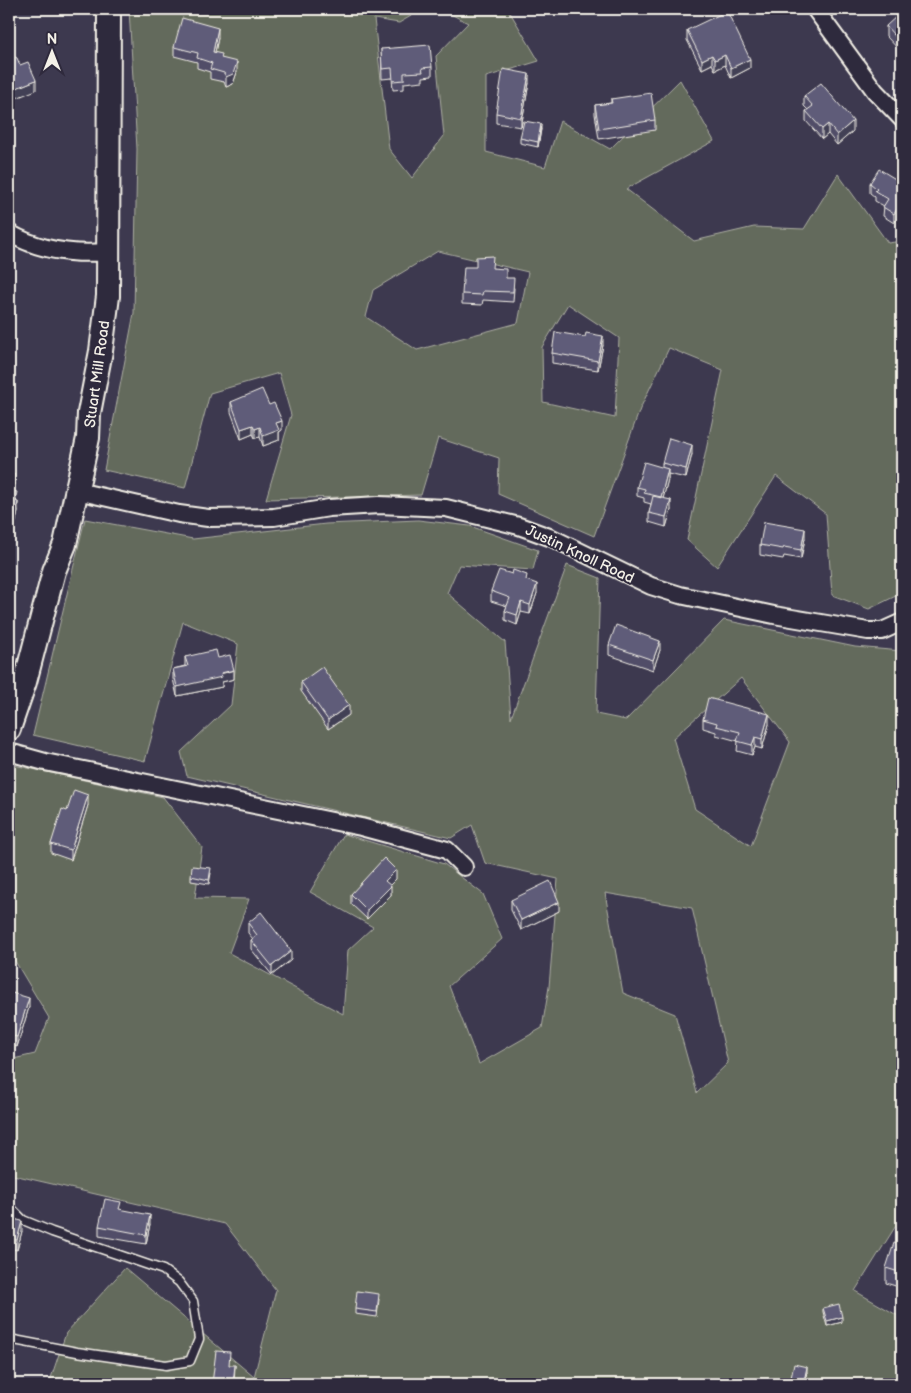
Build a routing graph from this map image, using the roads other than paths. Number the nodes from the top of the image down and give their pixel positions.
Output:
1 (109, 9) edge
2 (815, 9) edge
3 (902, 118) edge
4 (9, 233) edge
5 (108, 252) junction
6 (77, 491) junction
7 (902, 622) edge
8 (9, 729) edge
9 (9, 752) edge
10 (464, 867) dead end
11 (9, 1206) edge
12 (9, 1338) edge

1 - 5 main road, Stuart Mill Road
2 - 3 street
4 - 5 street
5 - 6 main road, Stuart Mill Road
6 - 7 street, Justin Knoll Road
6 - 8 main road, Stuart Mill Road
9 - 10 street
11 - 12 lane

